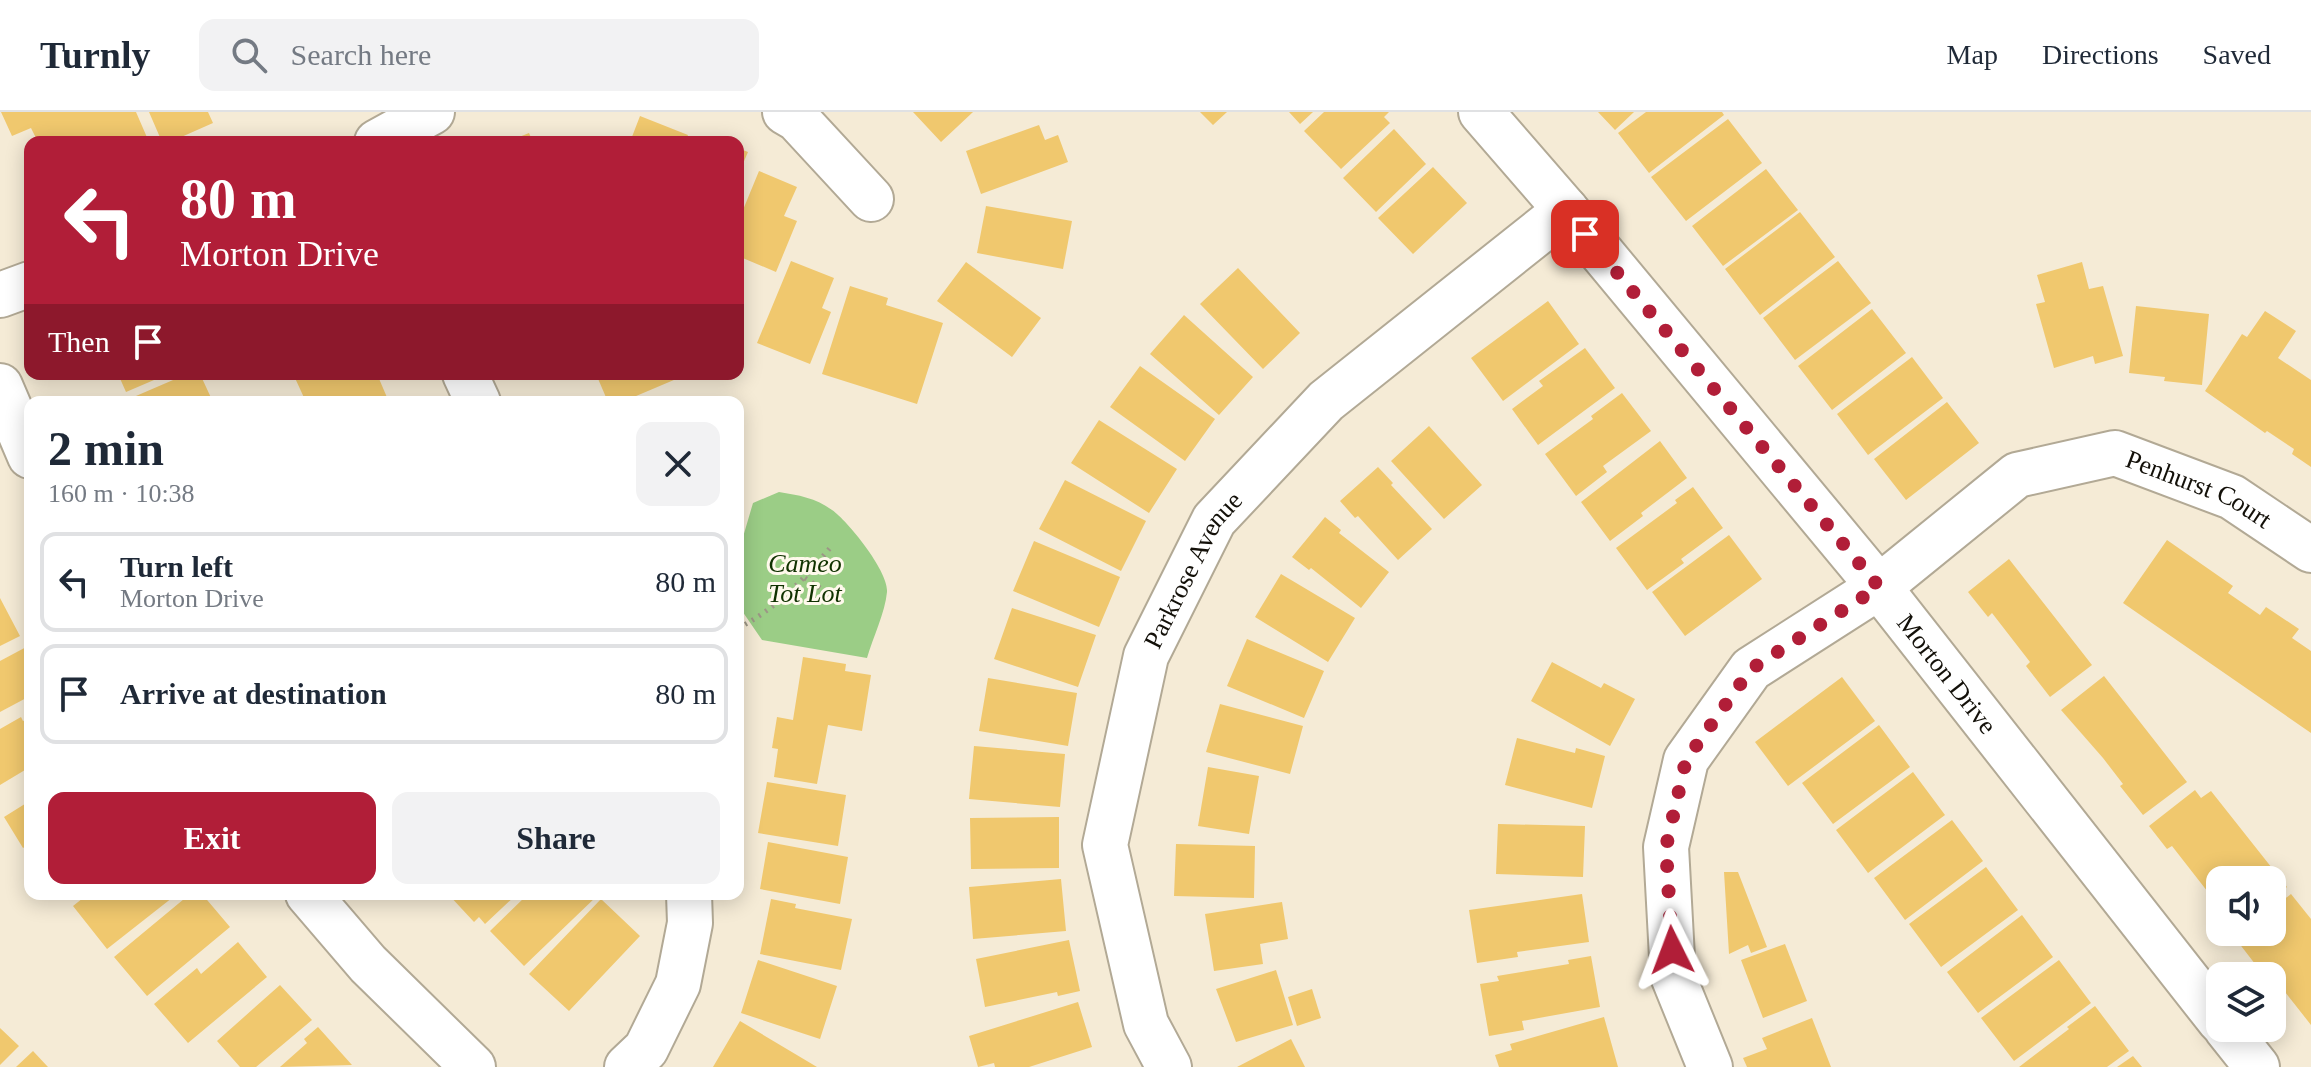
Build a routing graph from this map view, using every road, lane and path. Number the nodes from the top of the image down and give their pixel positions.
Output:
1 (432, 112) edge
2 (785, 112) edge
3 (1481, 112) edge
4 (388, 136) edge
5 (871, 199) dead end
6 (1566, 210) junction
7 (24, 286) edge
8 (0, 295) edge
9 (0, 386) edge
10 (24, 442) edge
11 (830, 548) dead end
12 (2311, 550) edge
13 (805, 578) junction
14 (1879, 587) junction
15 (826, 592) dead end
16 (744, 625) edge
17 (313, 900) edge
18 (689, 900) edge
19 (2206, 1003) edge
20 (2237, 1042) edge
21 (473, 1067) edge
22 (627, 1067) edge
23 (1169, 1067) edge
24 (1710, 1067) edge
25 (2257, 1067) edge

1 - 4 street
2 - 5 street
3 - 6 street, Morton Drive
6 - 14 street, Morton Drive
6 - 23 street, Parkrose Avenue
7 - 8 street
9 - 10 street
11 - 13 path
12 - 14 street, Penhurst Court
13 - 15 path
13 - 16 path
14 - 19 street, Morton Drive
14 - 24 street, Penhurst Court
17 - 21 street
18 - 22 street
20 - 25 street

